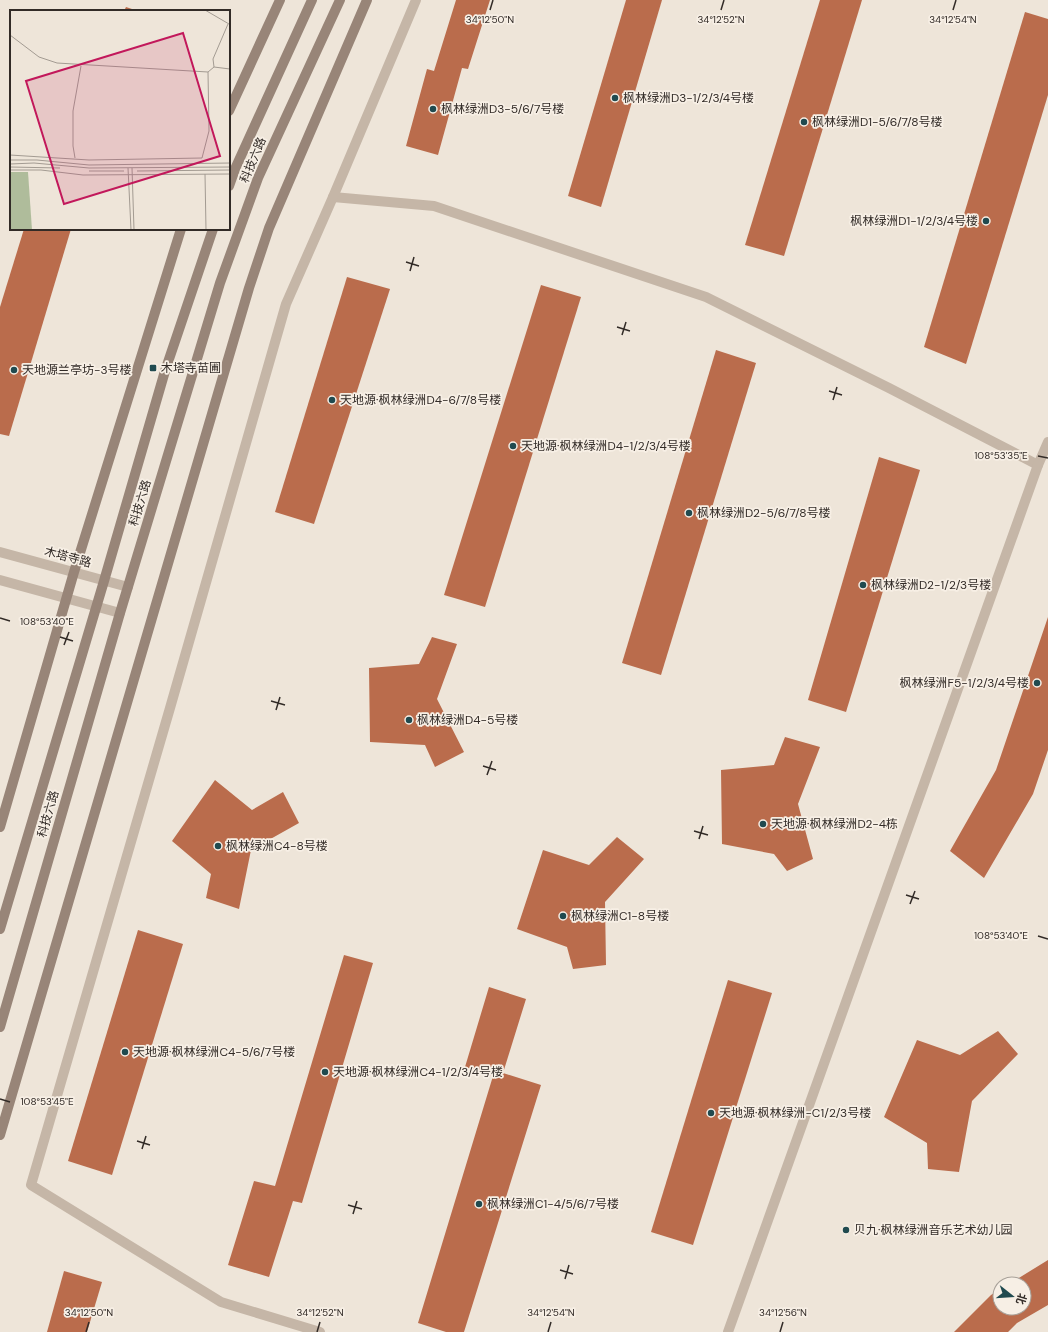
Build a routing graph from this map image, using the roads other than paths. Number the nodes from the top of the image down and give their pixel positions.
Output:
1 (280, 0) edge
2 (312, 0) edge
3 (340, 0) edge
4 (367, 0) edge
5 (416, 0) edge
6 (230, 109) edge
7 (230, 183) edge
8 (333, 197) junction
9 (181, 230) edge
10 (213, 230) edge
11 (1048, 442) edge
12 (1038, 464) junction
13 (0, 552) edge
14 (74, 572) junction
15 (0, 580) edge
16 (104, 581) junction
17 (128, 587) junction
18 (66, 599) junction
19 (96, 607) junction
20 (120, 614) junction
21 (0, 827) edge
22 (0, 929) edge
23 (0, 1027) edge
24 (0, 1136) edge
25 (320, 1332) edge
26 (728, 1332) edge

1 - 6 main road
2 - 7 main road, 科技六路
3 - 17 main road, 科技六路
4 - 24 main road
5 - 8 street
8 - 12 street
8 - 25 street
9 - 14 main road
10 - 16 main road, 科技六路
11 - 12 street
12 - 26 street
13 - 14 street, 木塔寺路
14 - 16 street, 木塔寺路
14 - 18 main road
15 - 18 street
16 - 17 street, 木塔寺路
16 - 19 main road, 科技六路
17 - 20 main road, 科技六路
18 - 19 street
18 - 21 main road
19 - 20 street
19 - 22 main road, 科技六路
20 - 23 main road, 科技六路

